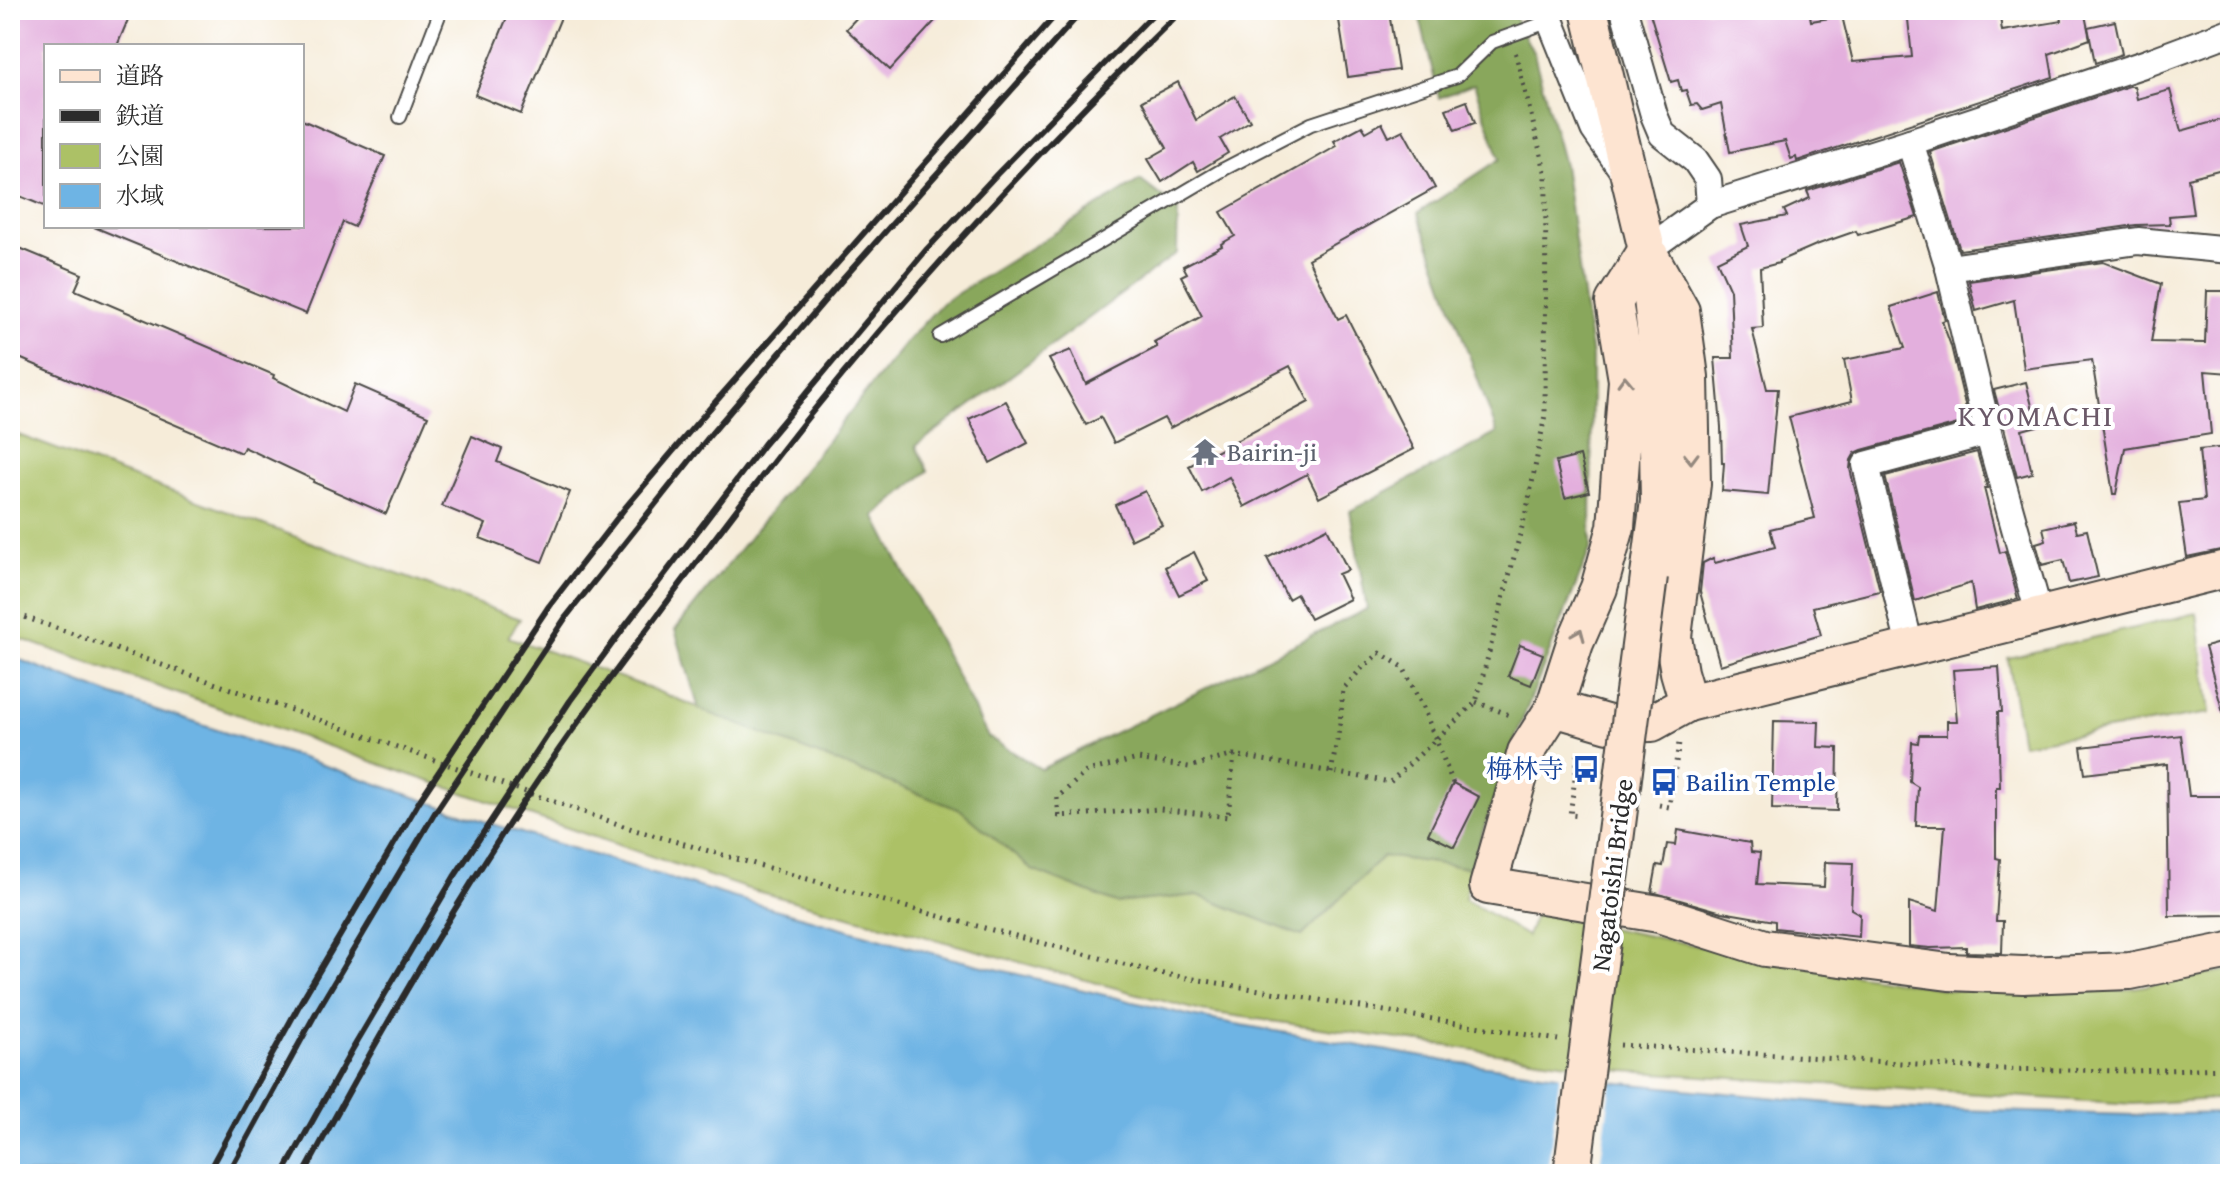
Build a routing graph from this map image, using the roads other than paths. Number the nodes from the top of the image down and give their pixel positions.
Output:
1 (441, 10) edge
2 (1589, 10) edge
3 (1624, 10) edge
4 (1548, 16) edge
5 (2230, 32) edge
6 (400, 117) dead end
7 (1910, 142) junction
8 (1632, 184) junction
9 (1710, 205) junction
10 (1647, 250) junction
11 (2230, 250) edge
12 (1949, 268) junction
13 (940, 336) dead end
14 (1988, 432) junction
15 (2230, 568) edge
16 (2040, 617) junction
17 (1910, 647) junction
18 (1554, 708) junction
19 (1684, 718) junction
20 (2230, 951) edge
21 (1572, 1174) edge

1 - 6 lane
2 - 8 street
3 - 9 street
4 - 8 street
4 - 13 lane
5 - 7 street
7 - 9 street
7 - 12 street
8 - 10 street
9 - 10 street
18 -> 10 street
10 -> 19 street
10 - 21 street, Nagatoishi Bridge, bridge
11 - 12 street
12 - 14 street
14 - 16 street
14 - 17 street
15 - 16 street
16 - 17 street
17 - 19 street
18 - 19 street
18 - 20 street

